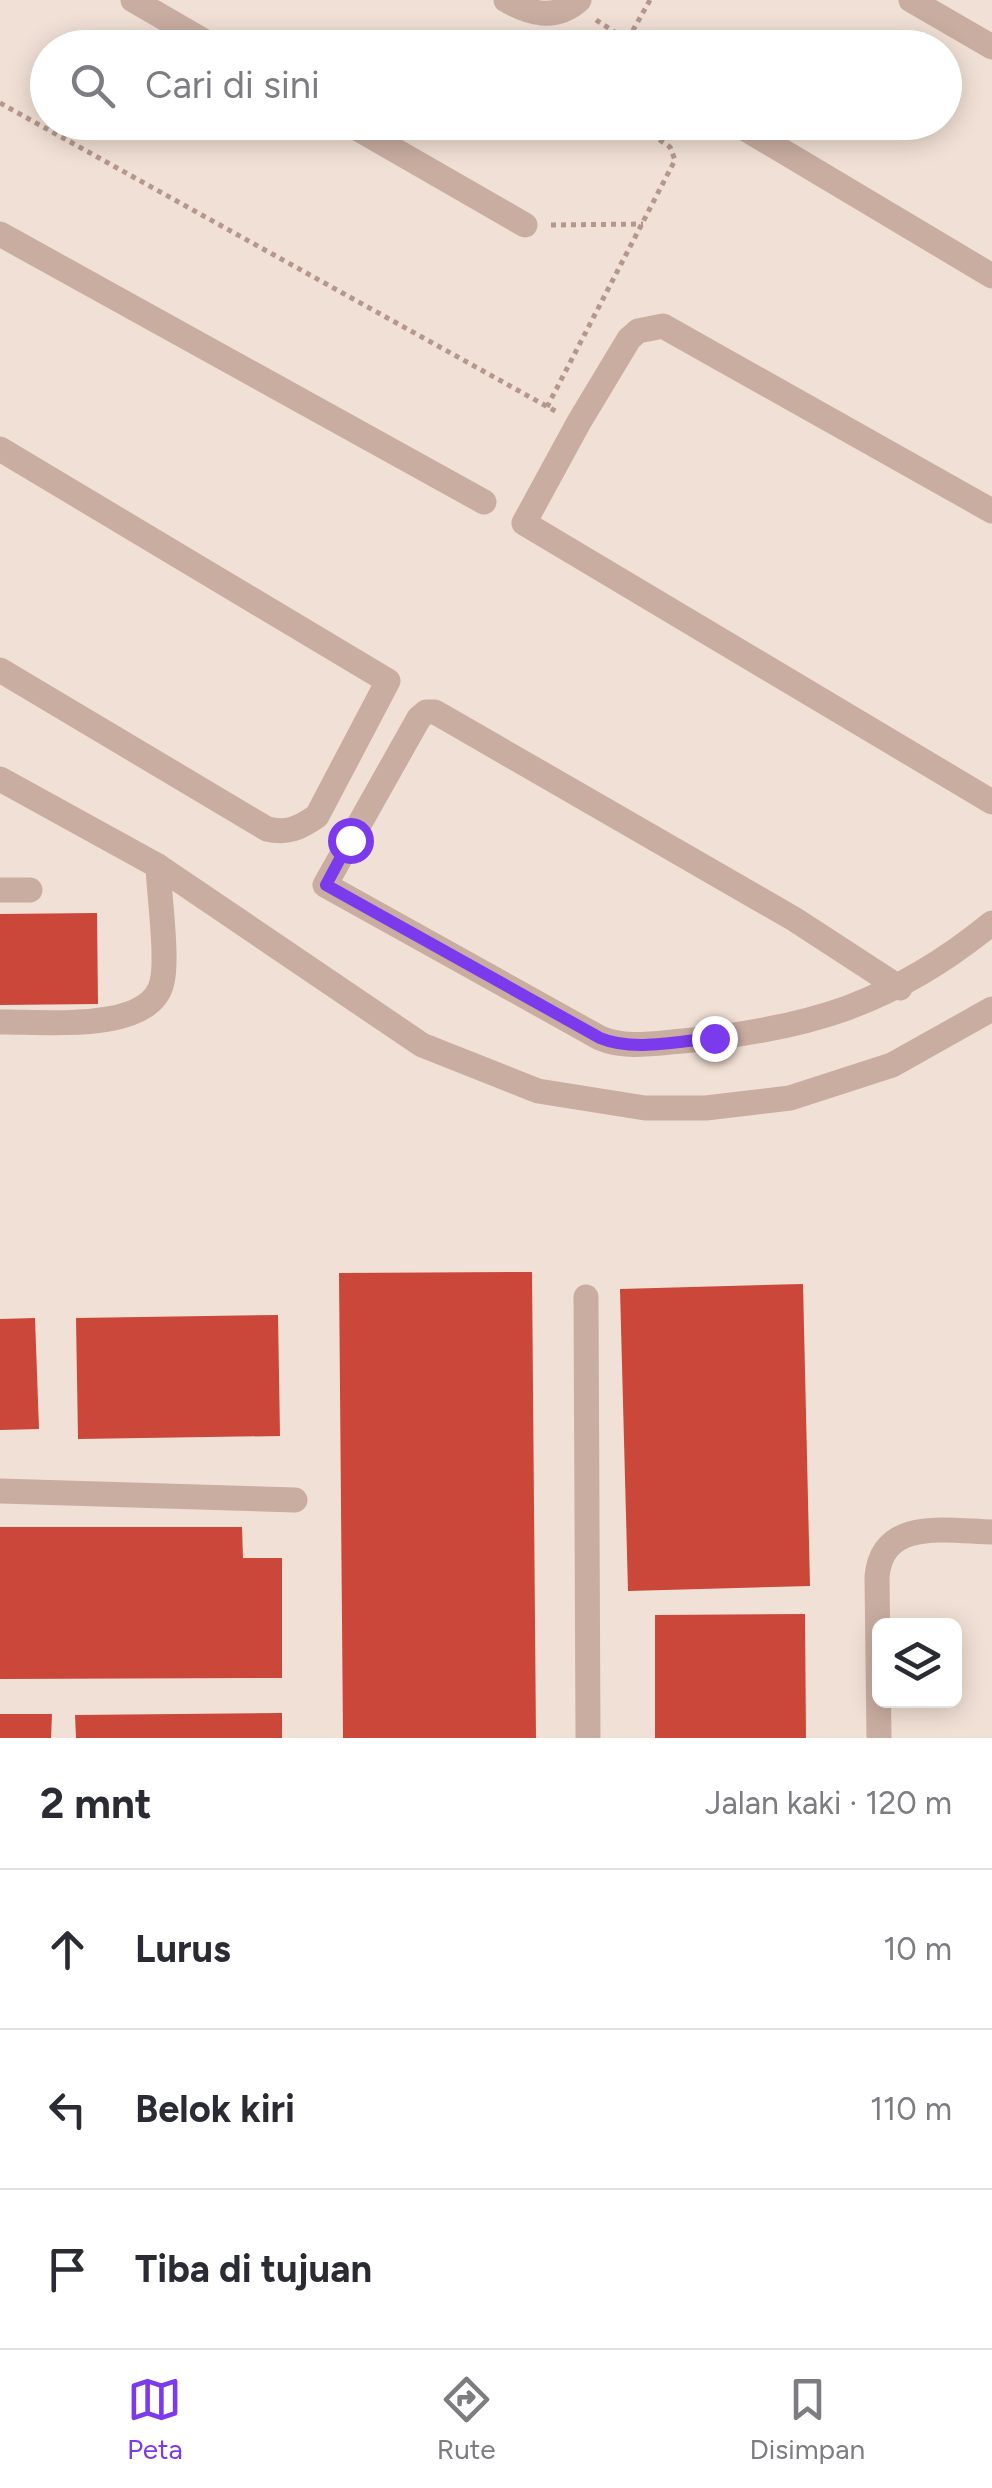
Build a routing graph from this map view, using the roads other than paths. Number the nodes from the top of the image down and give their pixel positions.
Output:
1 (133, 0) edge
2 (506, 0) edge
3 (911, 0) edge
4 (576, 3) edge
5 (185, 30) edge
6 (992, 47) edge
7 (377, 140) edge
8 (764, 140) edge
9 (525, 225) road end
10 (0, 234) edge
11 (992, 276) edge
12 (0, 449) edge
13 (484, 502) dead end
14 (992, 511) edge
15 (0, 670) edge
16 (370, 718) junction
17 (404, 741) junction
18 (0, 779) edge
19 (992, 802) edge
20 (317, 816) junction
21 (350, 840) junction
22 (158, 866) junction
23 (0, 890) edge
24 (30, 890) dead end
25 (992, 924) edge
26 (900, 988) junction
27 (992, 1009) edge
28 (0, 1022) edge
29 (586, 1298) dead end
30 (0, 1491) edge
31 (294, 1500) dead end
32 (992, 1532) edge
33 (588, 1738) edge
34 (879, 1738) edge

1 - 5 street
2 - 4 street
3 - 6 street
7 - 9 street
8 - 11 street
10 - 13 street
12 - 16 street
14 - 19 street
15 - 20 street
16 - 17 street
16 - 20 street
17 - 21 street
17 - 26 street
18 - 22 street
20 - 21 street
21 - 26 street
22 - 27 street
22 - 28 street
23 - 24 street
25 - 26 street
29 - 33 street
30 - 31 street
32 - 34 street

